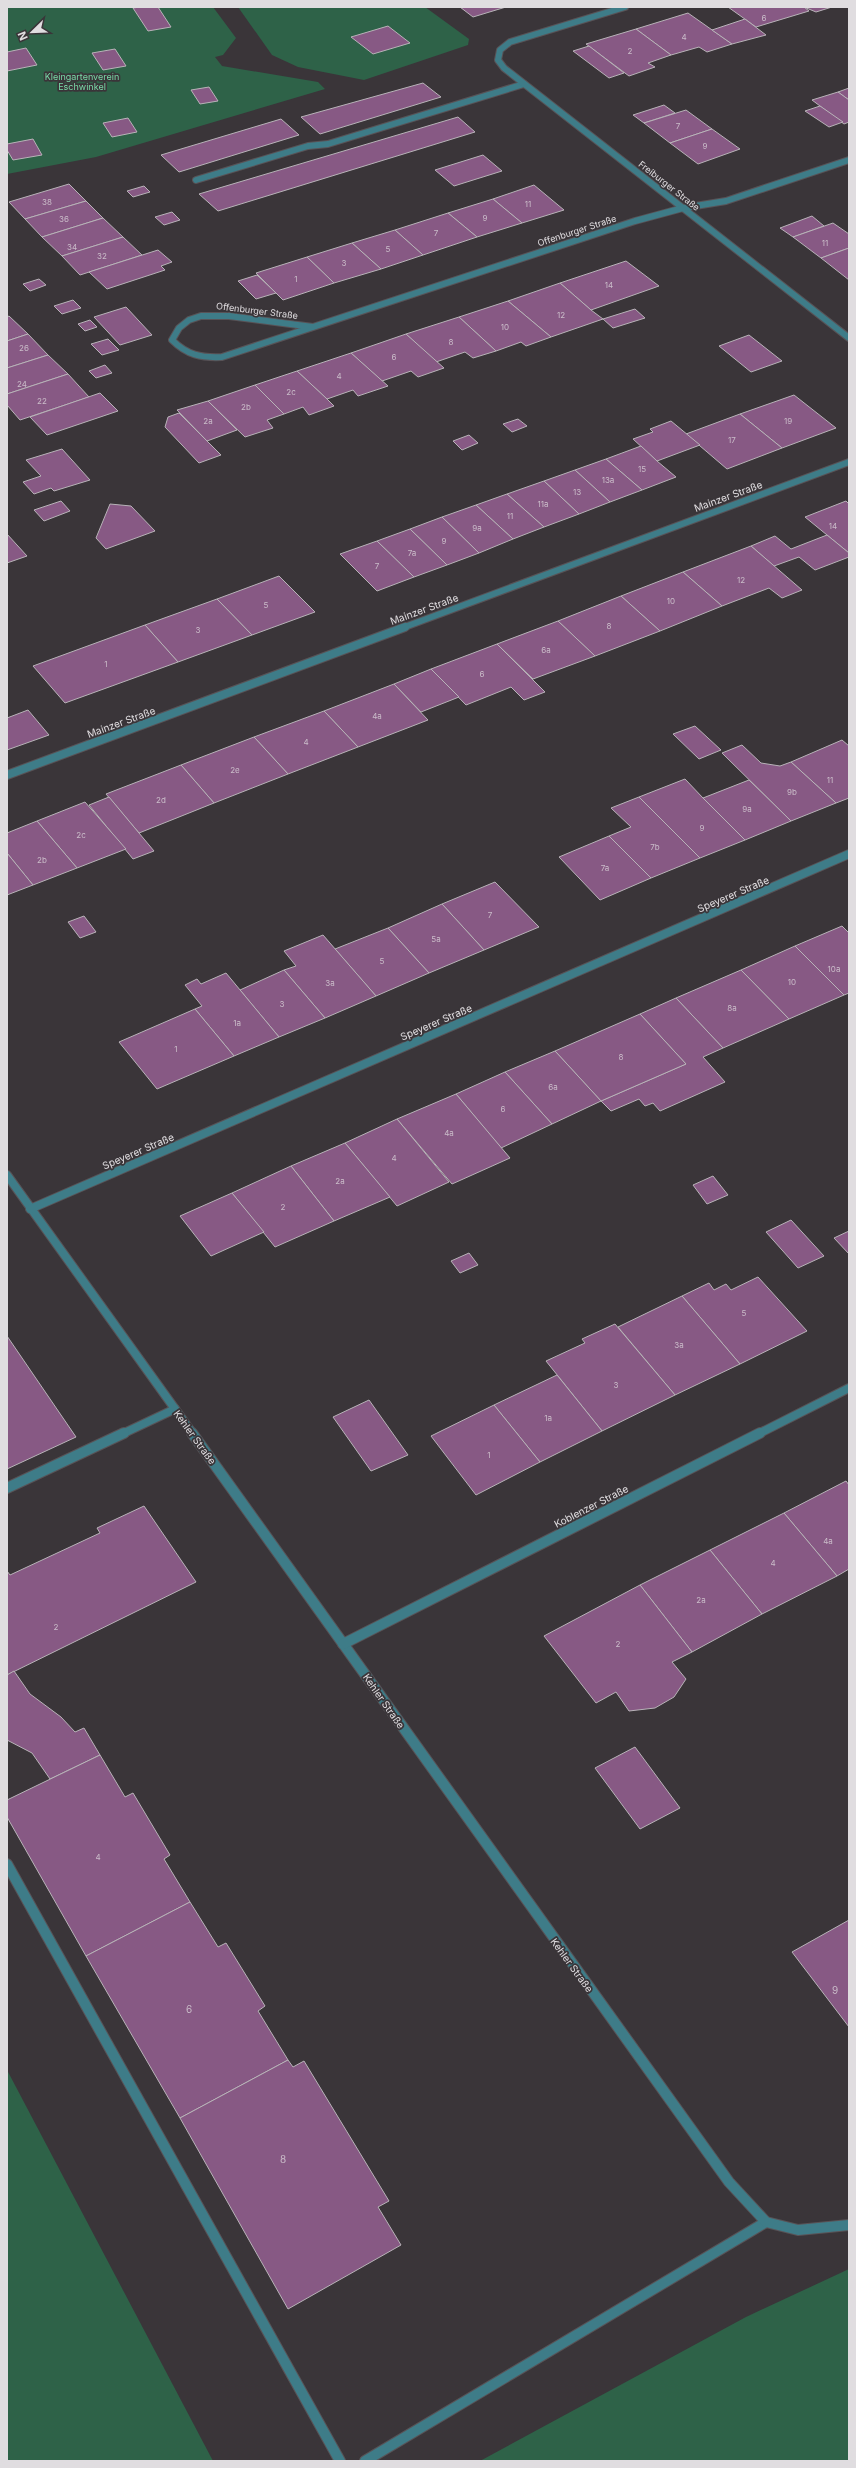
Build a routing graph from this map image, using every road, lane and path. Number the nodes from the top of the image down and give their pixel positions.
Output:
1 (625, 7) edge
2 (524, 84) junction
3 (849, 160) edge
4 (196, 180) dead end
5 (683, 208) junction
6 (313, 327) junction
7 (849, 338) edge
8 (849, 462) edge
9 (7, 775) edge
10 (849, 854) edge
11 (7, 1175) edge
12 (30, 1209) junction
13 (849, 1388) edge
14 (175, 1409) junction
15 (7, 1488) edge
16 (344, 1644) junction
17 (7, 1864) edge
18 (766, 2222) junction
19 (849, 2225) edge
20 (340, 2461) edge
21 (365, 2461) edge

1 - 2 street, Freiburger Straße
2 - 4 street
2 - 5 street, Freiburger Straße
3 - 5 street, Offenburger Straße
5 - 6 street, Offenburger Straße
5 - 7 street, Freiburger Straße
6 - 6 street, Offenburger Straße
8 - 9 street, Mainzer Straße
10 - 12 street, Speyerer Straße
11 - 12 street, Kehler Straße
12 - 14 street, Kehler Straße
13 - 16 street, Koblenzer Straße
14 - 15 street
14 - 16 street, Kehler Straße
16 - 18 street, Kehler Straße
17 - 20 street
18 - 19 street
18 - 21 street

